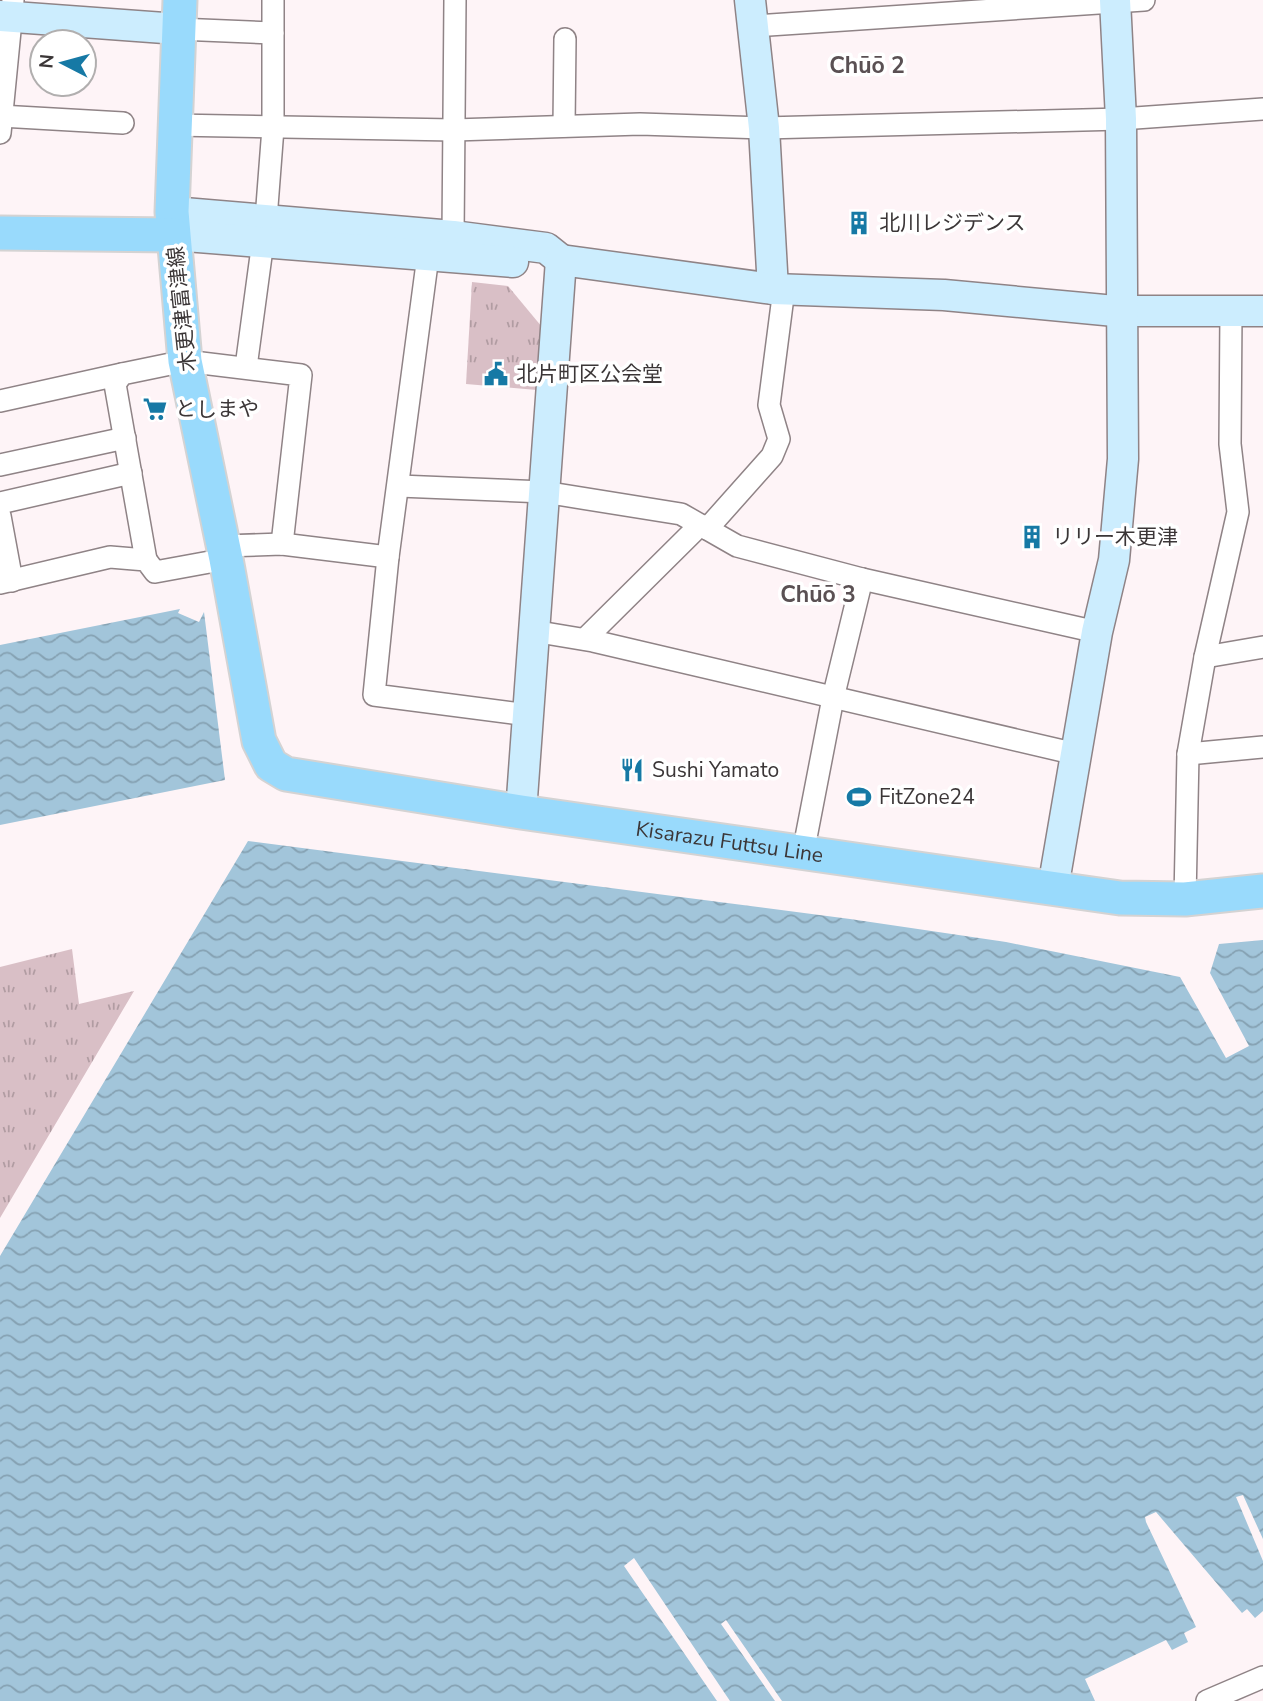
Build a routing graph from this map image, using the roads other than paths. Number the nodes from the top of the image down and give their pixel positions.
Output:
1 (274, 0) edge
2 (455, 0) edge
3 (1125, 1) edge
4 (7, 11) edge
5 (752, 13) edge
6 (179, 14) edge
7 (273, 33) junction
8 (565, 39) dead end
9 (1263, 109) edge
10 (1121, 118) junction
11 (0, 122) edge
12 (123, 123) dead end
13 (173, 125) junction
14 (564, 126) junction
15 (273, 128) junction
16 (764, 128) junction
17 (454, 130) junction
18 (0, 211) edge
19 (173, 223) junction
20 (265, 230) junction
21 (0, 233) edge
22 (453, 236) junction
23 (428, 256) junction
24 (561, 260) junction
25 (778, 289) junction
26 (1124, 311) junction
27 (1263, 311) edge
28 (1231, 312) junction
29 (186, 361) junction
30 (246, 367) junction
31 (122, 374) junction
32 (0, 401) edge
33 (125, 438) junction
34 (0, 465) edge
35 (131, 473) junction
36 (399, 486) junction
37 (544, 492) junction
38 (0, 503) edge
39 (0, 516) edge
40 (704, 527) junction
41 (282, 544) junction
42 (225, 552) junction
43 (388, 557) junction
44 (146, 560) junction
45 (862, 579) junction
46 (6, 582) edge
47 (533, 631) junction
48 (1097, 632) junction
49 (584, 639) junction
50 (1263, 647) edge
51 (1205, 657) junction
52 (834, 698) junction
53 (528, 715) junction
54 (1263, 747) edge
55 (1076, 754) junction
56 (1188, 754) junction
57 (521, 812) junction
58 (803, 853) junction
59 (1053, 888) junction
60 (1263, 891) edge
61 (1185, 899) junction
62 (1263, 1676) edge
63 (1207, 1701) edge

1 - 7 street
2 - 17 street
3 - 5 street
3 - 10 street
4 - 6 street
4 - 11 street
5 - 16 street
6 - 7 street
6 - 13 main road, 木更津富津線
7 - 15 street
8 - 14 street
9 - 10 street
10 - 16 street
10 - 26 street
11 - 12 street
13 - 15 street
13 - 19 main road, 木更津富津線
14 - 16 street
14 - 17 street
15 - 17 street
15 - 20 street
16 - 25 street
17 - 22 street
18 - 19 main road
19 - 20 street
19 - 21 main road
19 - 29 main road, 木更津富津線
20 - 22 street
20 - 23 street
20 - 30 street
22 - 24 street
23 - 24 street
23 - 36 street
24 - 25 street
24 - 37 street
25 - 26 street
25 - 40 street
26 - 28 street
26 - 48 street
27 - 28 street
28 - 51 street
29 - 30 street
29 - 31 street
29 - 42 main road, 木更津富津線
30 - 41 street
31 - 32 street
31 - 33 street
33 - 34 street
33 - 35 street
35 - 38 street
35 - 44 street
36 - 37 street
36 - 43 street
37 - 40 street
37 - 47 street
39 - 46 street
40 - 45 street
40 - 49 street
41 - 42 street
41 - 43 street
42 - 44 street
42 - 57 main road, Kisarazu Futtsu Line
43 - 53 street
44 - 46 street
45 - 48 street
45 - 52 street
47 - 49 street
47 - 53 street
48 - 55 street
49 - 52 street
50 - 51 street
51 - 56 street
52 - 55 street
52 - 58 street
53 - 57 street
54 - 56 street
55 - 59 street
56 - 61 street
57 - 58 main road, Kisarazu Futtsu Line
58 - 59 main road, Kisarazu Futtsu Line
59 - 61 main road, Kisarazu Futtsu Line
60 - 61 main road, Kisarazu Futtsu Line
62 - 63 street

